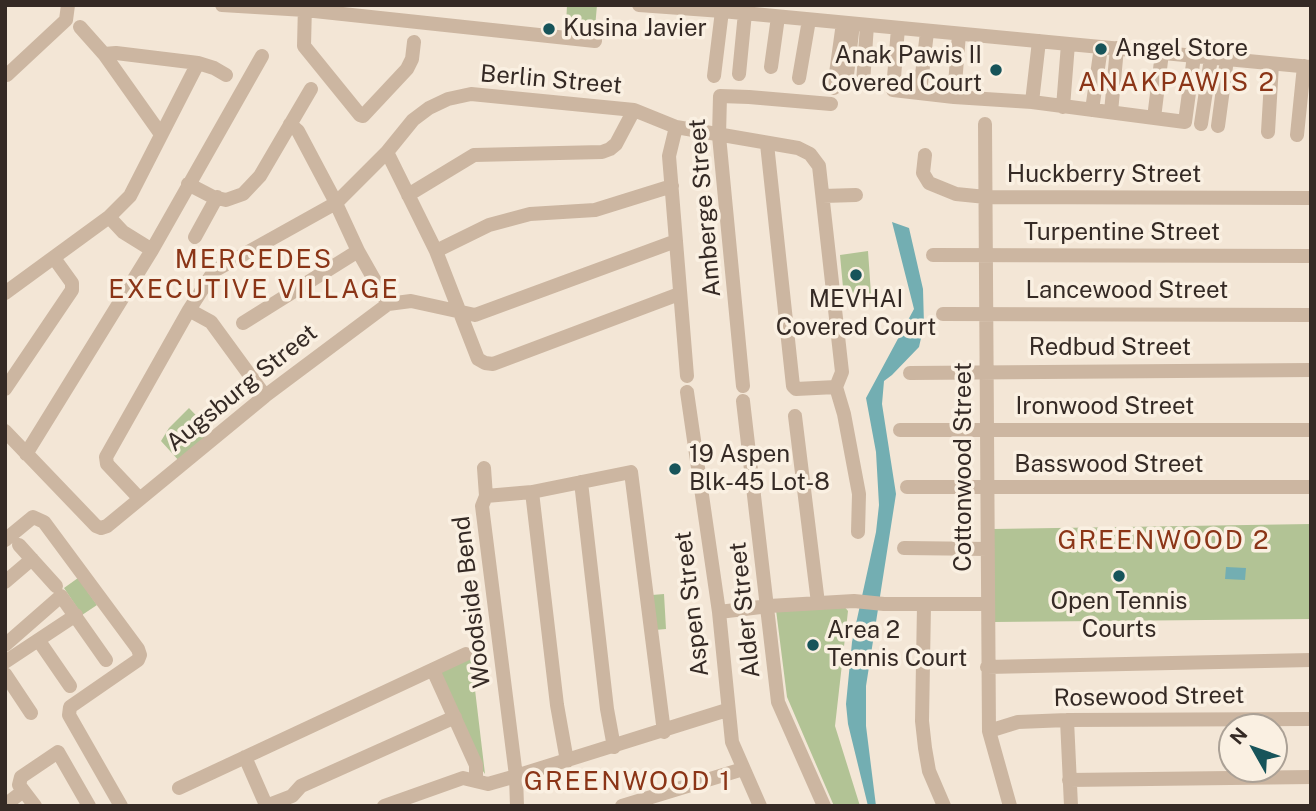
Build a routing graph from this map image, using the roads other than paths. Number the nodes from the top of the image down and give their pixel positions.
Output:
1 (68, 5) edge
2 (222, 5) edge
3 (639, 5) edge
4 (305, 8) edge
5 (722, 11) junction
6 (745, 13) junction
7 (778, 17) junction
8 (809, 20) junction
9 (854, 24) junction
10 (80, 27) dead end
11 (898, 28) junction
12 (927, 32) junction
13 (959, 34) junction
14 (595, 41) dead end
15 (1039, 41) junction
16 (414, 42) dead end
17 (1068, 44) junction
18 (1101, 47) junction
19 (1117, 48) junction
20 (1162, 53) junction
21 (104, 54) junction
22 (1194, 56) junction
23 (262, 57) dead end
24 (1210, 58) junction
25 (1227, 59) junction
26 (198, 63) junction
27 (1272, 64) junction
28 (771, 67) dead end
29 (1307, 67) edge
30 (739, 74) dead end
31 (7, 75) edge
32 (226, 75) dead end
33 (847, 75) dead end
34 (714, 76) dead end
35 (799, 78) dead end
36 (863, 83) dead end
37 (834, 88) dead end
38 (311, 89) dead end
39 (920, 92) junction
40 (954, 97) junction
41 (1032, 102) junction
42 (831, 104) dead end
43 (1063, 107) junction
44 (634, 110) junction
45 (1092, 110) junction
46 (1111, 112) junction
47 (1154, 118) junction
48 (1194, 122) junction
49 (290, 124) junction
50 (985, 124) dead end
51 (1218, 126) dead end
52 (676, 127) junction
53 (1268, 132) dead end
54 (160, 133) junction
55 (1297, 135) dead end
56 (719, 136) junction
57 (767, 144) junction
58 (387, 152) junction
59 (925, 155) dead end
60 (188, 184) junction
61 (672, 186) junction
62 (408, 195) junction
63 (856, 195) dead end
64 (216, 197) junction
65 (823, 197) junction
66 (986, 197) junction
67 (1311, 198) edge
68 (336, 203) junction
69 (109, 217) junction
70 (195, 237) dead end
71 (676, 241) junction
72 (152, 250) junction
73 (358, 251) junction
74 (436, 251) junction
75 (933, 255) dead end
76 (986, 256) junction
77 (1311, 256) edge
78 (54, 258) junction
79 (5, 293) edge
80 (680, 294) junction
81 (388, 304) junction
82 (189, 310) junction
83 (459, 312) junction
84 (943, 314) dead end
85 (986, 314) junction
86 (1311, 315) edge
87 (243, 323) dead end
88 (1311, 370) edge
89 (986, 372) junction
90 (910, 373) dead end
91 (687, 376) dead end
92 (836, 387) junction
93 (5, 389) edge
94 (687, 392) dead end
95 (743, 393) joint
96 (265, 396) junction
97 (795, 416) dead end
98 (1311, 429) edge
99 (900, 430) dead end
100 (987, 430) junction
101 (5, 431) edge
102 (26, 454) junction
103 (484, 468) dead end
104 (581, 482) junction
105 (906, 487) dead end
106 (1311, 487) edge
107 (988, 488) junction
108 (532, 492) junction
109 (486, 496) junction
110 (141, 499) junction
111 (858, 532) dead end
112 (12, 542) edge
113 (904, 548) dead end
114 (988, 549) junction
115 (32, 559) junction
116 (5, 582) edge
117 (56, 586) dead end
118 (818, 603) junction
119 (988, 604) junction
120 (924, 605) junction
121 (769, 606) junction
122 (719, 612) junction
123 (76, 615) junction
124 (39, 641) junction
125 (5, 645) edge
126 (466, 654) dead end
127 (106, 660) dead end
128 (1311, 660) edge
129 (5, 662) edge
130 (987, 667) junction
131 (432, 670) junction
132 (5, 674) edge
133 (69, 686) dead end
134 (727, 710) junction
135 (31, 713) dead end
136 (455, 717) junction
137 (1311, 719) edge
138 (1067, 720) junction
139 (989, 731) junction
140 (664, 732) junction
141 (614, 747) junction
142 (246, 757) junction
143 (567, 761) junction
144 (743, 769) junction
145 (516, 776) junction
146 (1311, 777) edge
147 (476, 780) junction
148 (1069, 780) junction
149 (179, 788) dead end
150 (22, 792) junction
151 (294, 801) edge
152 (5, 805) edge
153 (85, 805) edge
154 (35, 806) edge
155 (121, 806) edge
156 (266, 806) edge
157 (384, 806) edge
158 (517, 806) edge
159 (622, 806) edge
160 (760, 806) edge
161 (824, 806) edge
162 (944, 806) edge
163 (1010, 806) edge
164 (1071, 806) edge

1 - 31 street
2 - 4 street
3 - 5 street
4 - 14 street
4 - 16 street
5 - 6 street
5 - 34 street
6 - 7 street
6 - 30 street
7 - 8 street
7 - 28 street
8 - 9 street
8 - 35 street
9 - 11 street
9 - 33 street
9 - 36 street
9 - 37 street
10 - 21 street
11 - 12 street
11 - 39 street
12 - 13 street
12 - 39 street
13 - 15 street
13 - 40 street
15 - 17 street
15 - 41 street
17 - 18 street
17 - 43 street
18 - 19 street
18 - 45 street
19 - 20 street
19 - 46 street
20 - 22 street
20 - 47 street
21 - 26 street
21 - 54 street
22 - 24 street
22 - 48 street
23 - 60 street
24 - 25 street
24 - 48 street
25 - 27 street
25 - 51 street
26 - 32 street
26 - 54 street
27 - 29 street
27 - 53 street
29 - 55 street
38 - 49 street
39 - 40 street
40 - 41 street
41 - 43 street
42 - 56 street, Amberge Street
43 - 45 street
44 - 52 street, Berlin Street
44 - 58 street, Berlin Street
44 - 62 street
45 - 46 street
46 - 47 street
47 - 48 street
49 - 64 street
49 - 68 street
50 - 66 street, Cottonwood Street
52 - 56 street, Berlin Street
52 - 61 street
54 - 69 street
56 - 57 street, Berlin Street
56 - 95 street, Amberge Street
57 - 65 street, Berlin Street
57 - 92 street
58 - 62 street
58 - 68 street, Berlin Street
59 - 66 street, Huckberry Street
60 - 64 street
60 - 72 street
61 - 71 street
61 - 74 street
62 - 74 street
63 - 65 street
64 - 70 street
65 - 92 street
66 - 67 street, Huckberry Street
66 - 76 street, Cottonwood Street
68 - 73 street
68 - 82 street, Berlin Street
69 - 72 street
69 - 78 street
71 - 80 street
71 - 83 street
72 - 102 street
73 - 81 street
73 - 87 street
74 - 83 street
75 - 76 street, Turpentine Street
76 - 77 street, Turpentine Street
76 - 85 street, Cottonwood Street
78 - 79 street
78 - 93 street
80 - 83 street
80 - 91 street
81 - 83 street
81 - 96 street, Augsburg Street
82 - 96 street
82 - 110 street, Berlin Street
84 - 85 street, Lancewood Street
85 - 86 street, Lancewood Street
85 - 89 street, Cottonwood Street
88 - 89 street, Redbud Street
89 - 90 street, Redbud Street
89 - 100 street, Cottonwood Street
92 - 111 street
94 - 122 street, Aspen Street
95 - 121 street, Alder Street
96 - 110 street, Augsburg Street
97 - 118 street
98 - 100 street, Ironwood Street
99 - 100 street, Ironwood Street
100 - 107 street, Cottonwood Street
101 - 102 street
102 - 110 street, Augsburg Street
103 - 109 street
104 - 108 street, Woodside Bend
104 - 140 street, Woodside Bend
104 - 141 street
105 - 107 street, Basswood Street
106 - 107 street, Basswood Street
107 - 114 street, Cottonwood Street
108 - 109 street, Woodside Bend
108 - 143 street
109 - 145 street, Woodside Bend
112 - 115 street
112 - 155 street
113 - 114 street
114 - 119 street, Cottonwood Street
115 - 116 street
115 - 117 street
118 - 120 street
118 - 121 street
119 - 120 street
119 - 130 street, Cottonwood Street
120 - 162 street
121 - 122 street
121 - 161 street, Alder Street
122 - 134 street, Aspen Street
123 - 124 street
123 - 125 street
123 - 127 street
124 - 129 street
124 - 133 street
126 - 131 street
128 - 130 street
130 - 139 street, Cottonwood Street
131 - 136 street
131 - 142 street
132 - 135 street
134 - 140 street
134 - 144 street, Aspen Street
136 - 147 street
136 - 151 street
137 - 138 street, Rosewood Street
138 - 139 street, Rosewood Street
138 - 148 street
139 - 163 street, Cottonwood Street
140 - 141 street
141 - 143 street
142 - 149 street
142 - 156 street
143 - 145 street
144 - 159 street
144 - 160 street, Aspen Street
145 - 147 street
145 - 158 street, Woodside Bend
146 - 148 street
147 - 157 street
148 - 164 street
150 - 152 street
150 - 153 street
150 - 154 street
151 - 156 street

